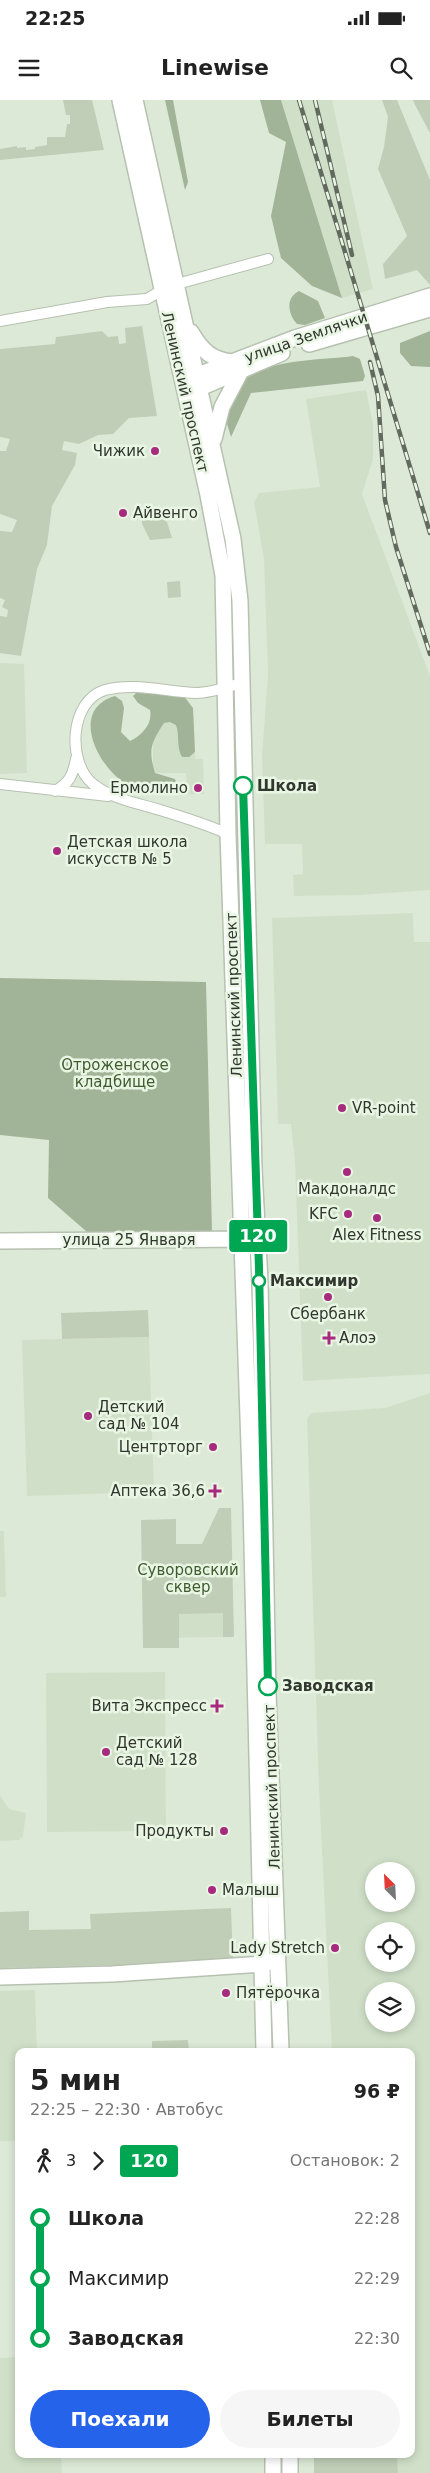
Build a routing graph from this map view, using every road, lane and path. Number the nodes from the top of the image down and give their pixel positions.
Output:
1 (120, 100) edge
2 (135, 100) edge
3 (268, 259) dead end
4 (177, 284) junction
5 (162, 290) junction
6 (430, 296) edge
7 (430, 309) edge
8 (0, 321) edge
9 (186, 322) junction
10 (238, 367) junction
11 (200, 382) junction
12 (183, 386) junction
13 (214, 451) junction
14 (241, 683) junction
15 (224, 688) junction
16 (77, 756) junction
17 (0, 784) edge
18 (55, 791) junction
19 (111, 796) junction
20 (228, 834) junction
21 (246, 865) junction
22 (243, 1239) junction
23 (258, 1239) junction
24 (0, 1241) edge
25 (278, 1959) junction
26 (262, 1964) junction
27 (0, 1977) edge
28 (264, 2048) edge
29 (281, 2048) edge
30 (273, 2458) edge
31 (290, 2458) edge
32 (273, 2473) edge
33 (290, 2473) edge

1 - 5 main road, Ленинский проспект
2 - 4 main road, Ленинский проспект
3 - 4 street
4 - 9 main road, Ленинский проспект
5 - 8 street
5 - 12 main road, Ленинский проспект
6 - 10 main road, улица Землячки
7 - 10 main road, улица Землячки
9 - 10 main road
9 - 11 main road, Ленинский проспект
10 - 11 main road, улица Землячки
10 - 13 main road
11 - 12 main road, улица Землячки
11 - 13 main road, Ленинский проспект
12 - 15 main road, Ленинский проспект
13 - 14 main road, Ленинский проспект
14 - 15 street
14 - 21 main road, Ленинский проспект
15 - 16 street
15 - 20 main road, Ленинский проспект
16 - 18 street
16 - 19 street
17 - 18 street
18 - 19 street
19 - 20 street
20 - 21 main road
20 - 22 main road, Ленинский проспект
21 - 23 main road, Ленинский проспект
22 - 23 main road, улица 25 Января
22 - 24 main road, улица 25 Января
22 - 26 main road, Ленинский проспект
23 - 25 main road, Ленинский проспект
25 - 26 main road
25 - 29 main road, Ленинский проспект
26 - 27 main road
26 - 28 main road, Ленинский проспект
30 - 32 main road
31 - 33 main road

